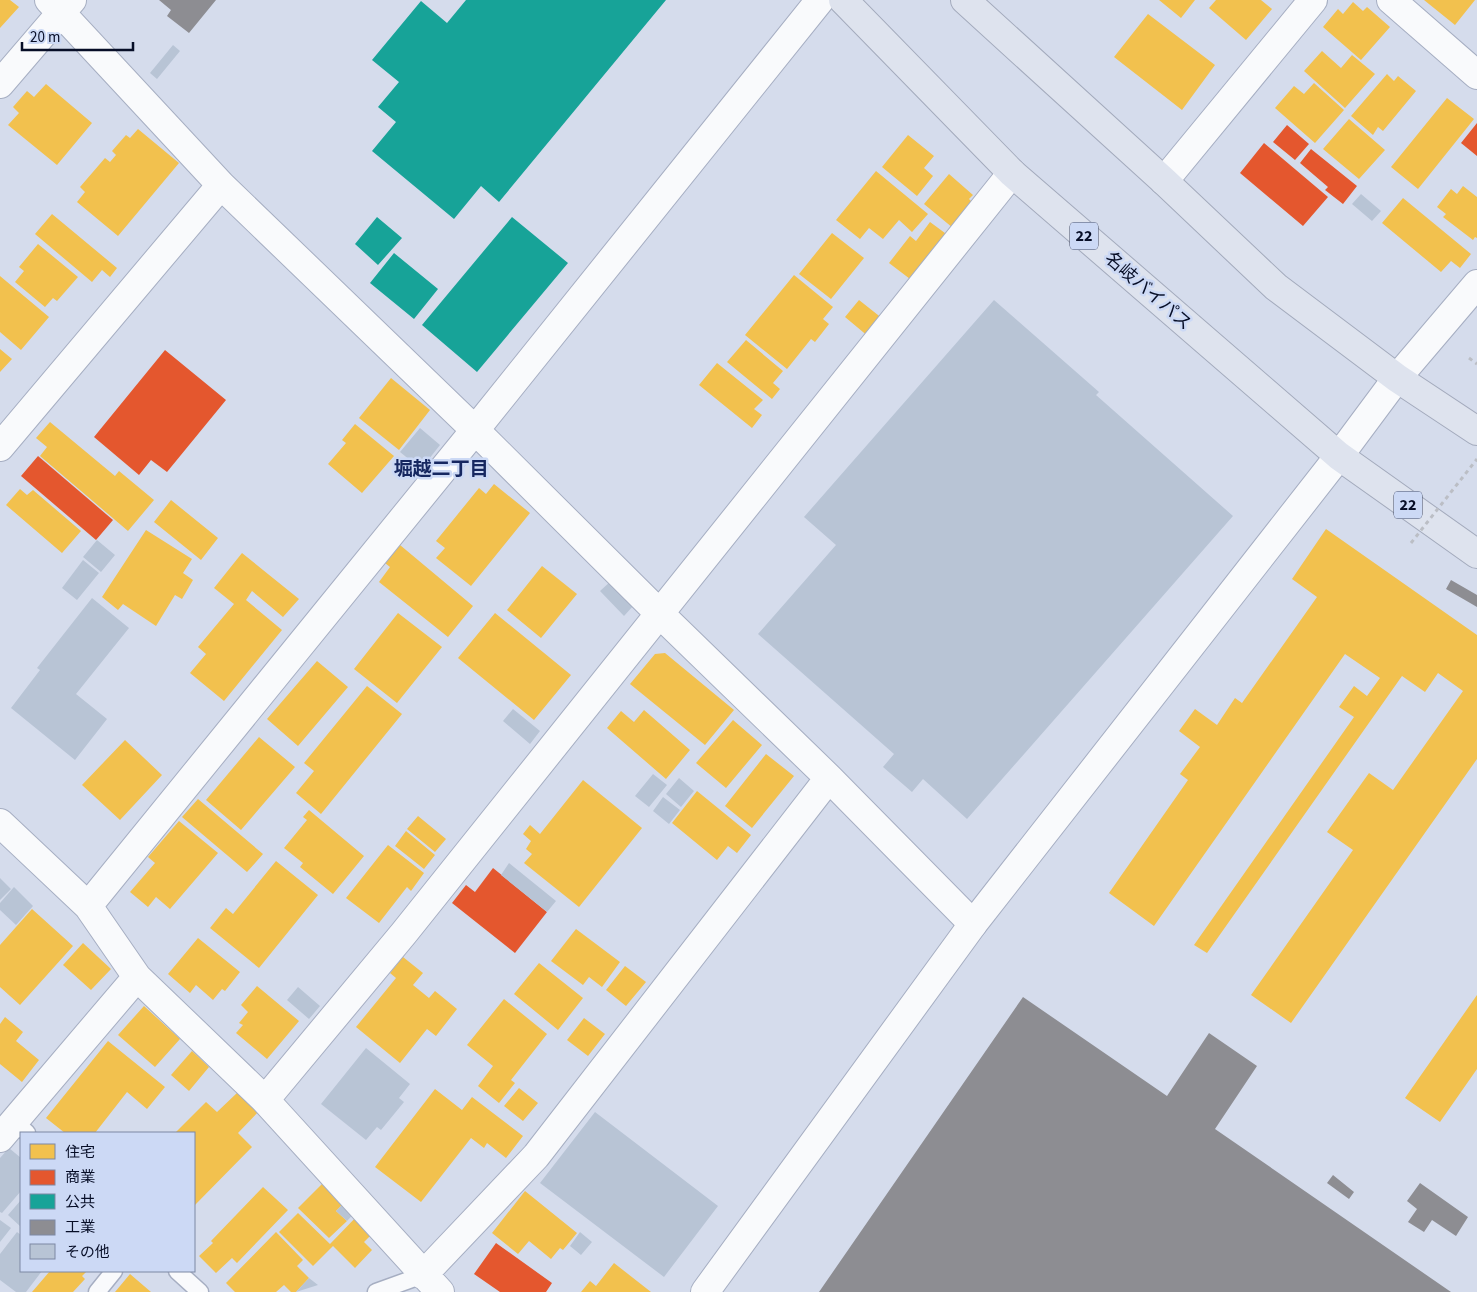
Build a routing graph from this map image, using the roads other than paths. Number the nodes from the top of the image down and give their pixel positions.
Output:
1 (820, 0) edge
2 (843, 0) edge
3 (965, 0) edge
4 (1313, 0) edge
5 (1391, 0) edge
6 (60, 4) edge
7 (1477, 75) edge
8 (0, 84) edge
9 (1012, 173) junction
10 (1164, 180) junction
11 (222, 185) junction
12 (1477, 284) edge
13 (1397, 378) junction
14 (475, 430) junction
15 (1477, 431) edge
16 (0, 447) edge
17 (1339, 456) junction
18 (1477, 554) edge
19 (660, 614) junction
20 (829, 778) junction
21 (0, 822) edge
22 (88, 906) junction
23 (973, 924) junction
24 (138, 977) junction
25 (265, 1100) junction
26 (14, 1131) edge
27 (113, 1272) edge
28 (178, 1272) edge
29 (432, 1284) edge
30 (97, 1292) edge
31 (200, 1292) edge
32 (376, 1292) edge
33 (705, 1292) edge

1 - 14 street
2 - 9 highway, 名岐バイパス / 22
3 - 10 highway
4 - 10 street
5 - 7 street
6 - 8 street
6 - 11 street
9 - 17 highway, 名岐バイパス / 22
9 - 19 street
10 - 13 highway
11 - 14 street
11 - 16 street
12 - 13 street
13 - 15 highway
13 - 17 street
14 - 19 street
14 - 22 street
17 - 18 highway, 名岐バイパス / 22
17 - 23 street
19 - 20 street
19 - 25 street
20 - 23 street
20 - 29 street
21 - 22 street
22 - 24 street
23 - 33 street
24 - 25 street
24 - 26 street
25 - 29 street
27 - 30 lane
28 - 31 lane
29 - 32 lane

